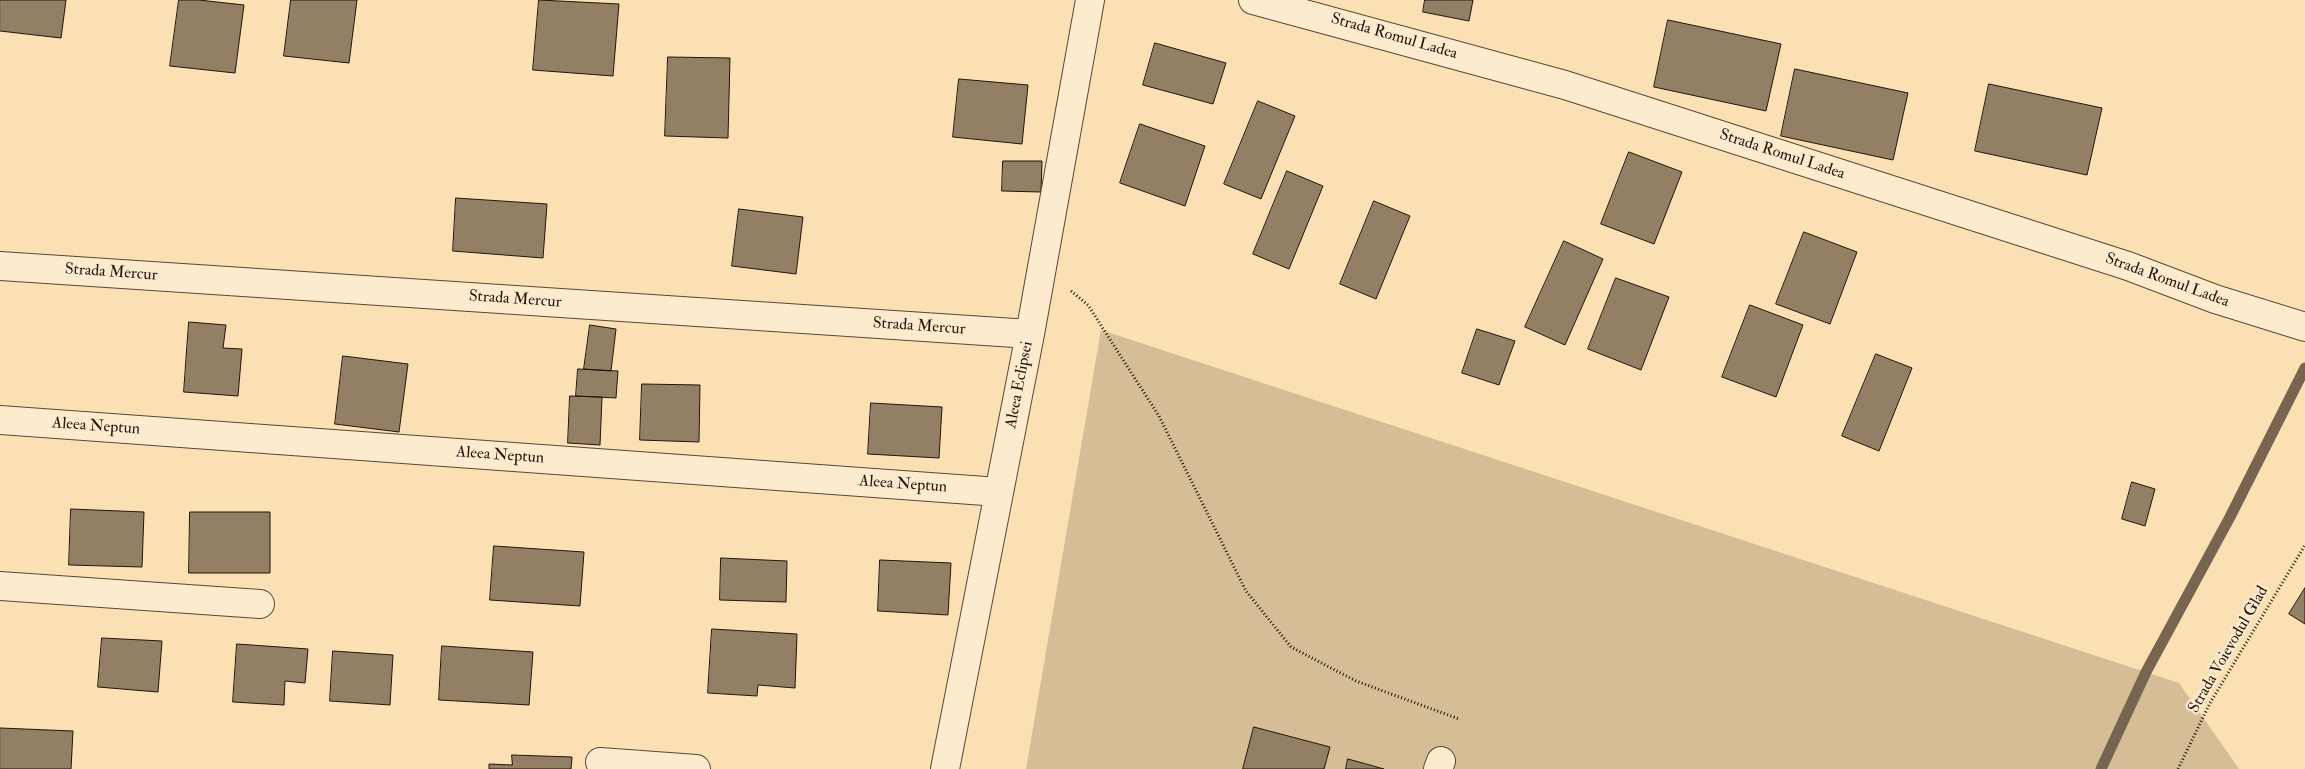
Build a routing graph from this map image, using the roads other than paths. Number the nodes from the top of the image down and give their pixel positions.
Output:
1 (1090, 0) edge
2 (1254, 0) edge
3 (0, 266) edge
4 (2305, 328) edge
5 (1030, 334) junction
6 (0, 420) edge
7 (999, 492) junction
8 (0, 586) edge
9 (260, 604) dead end
10 (600, 762) dead end
11 (696, 769) edge
12 (944, 769) edge

1 - 5 street, Aleea Eclipsei
2 - 4 street, Strada Romul Ladea
3 - 5 street, Strada Mercur
5 - 7 street, Aleea Eclipsei
6 - 7 street, Aleea Neptun
7 - 12 street, Aleea Eclipsei
8 - 9 street
10 - 11 street

